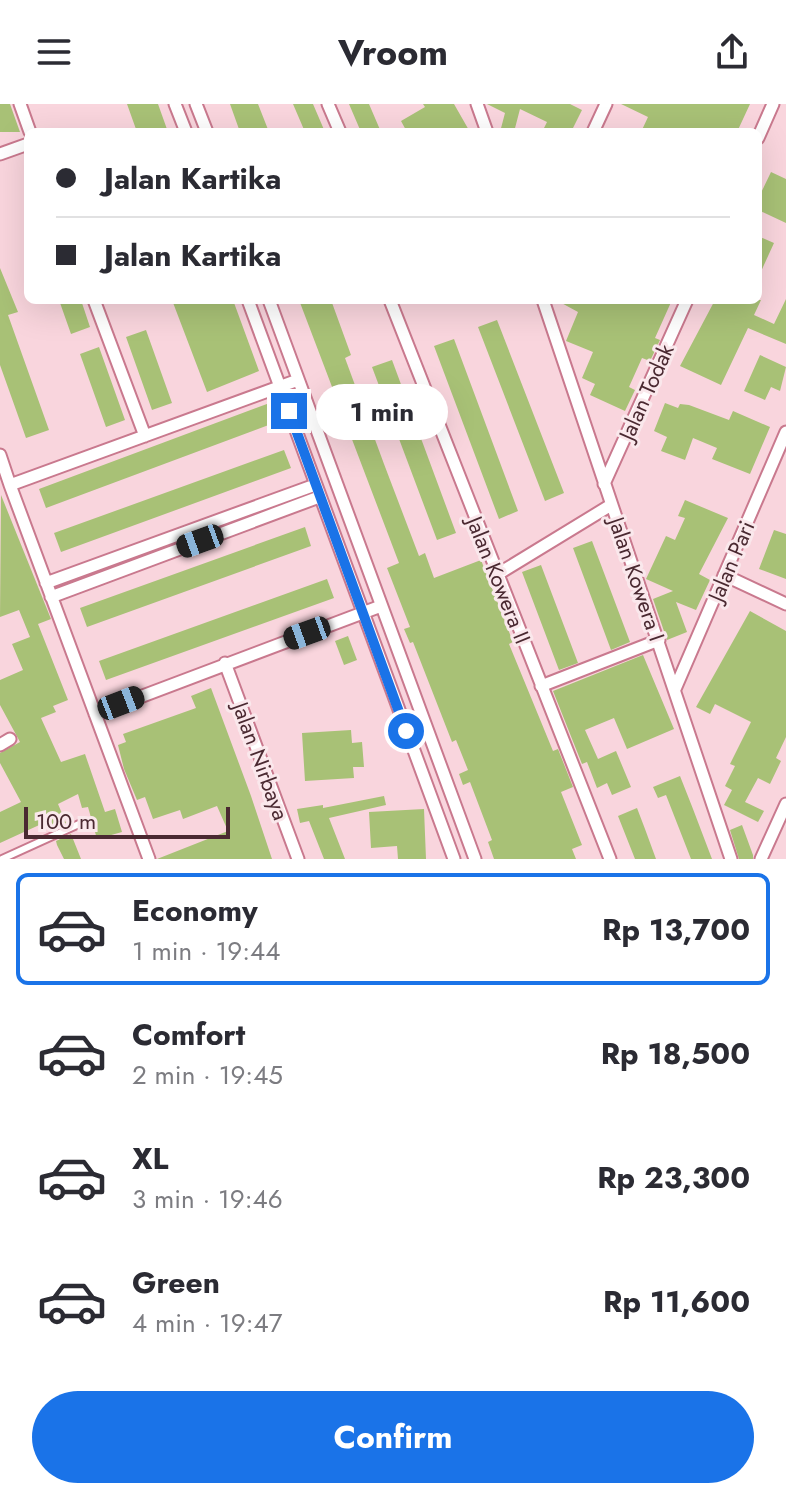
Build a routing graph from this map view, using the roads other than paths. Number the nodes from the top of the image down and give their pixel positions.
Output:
1 (20, 104) edge
2 (175, 104) edge
3 (196, 104) edge
4 (328, 104) edge
5 (477, 104) edge
6 (606, 104) edge
7 (773, 104) edge
8 (29, 128) edge
9 (184, 128) edge
10 (205, 128) edge
11 (338, 128) edge
12 (486, 128) edge
13 (595, 128) edge
14 (762, 129) edge
15 (24, 145) edge
16 (0, 154) edge
17 (96, 304) edge
18 (249, 304) edge
19 (270, 304) edge
20 (392, 304) edge
21 (544, 304) edge
22 (685, 304) edge
23 (298, 380) junction
24 (280, 386) junction
25 (786, 432) edge
26 (145, 436) junction
27 (0, 455) edge
28 (604, 484) junction
29 (10, 485) junction
30 (317, 491) junction
31 (611, 505) junction
32 (498, 574) junction
33 (724, 575) junction
34 (46, 583) junction
35 (51, 597) junction
36 (786, 604) edge
37 (381, 606) junction
38 (362, 613) junction
39 (659, 640) junction
40 (225, 663) junction
41 (541, 686) junction
42 (675, 689) junction
43 (95, 714) junction
44 (786, 804) edge
45 (458, 814) junction
46 (439, 819) junction
47 (79, 824) dead end
48 (2, 859) edge
49 (149, 859) edge
50 (298, 859) edge
51 (454, 859) edge
52 (475, 859) edge
53 (610, 859) edge
54 (731, 859) edge
55 (761, 859) edge

1 - 8 street
2 - 9 street
3 - 10 street
4 - 11 street
5 - 12 street
6 - 13 street
7 - 14 street
15 - 16 street
17 - 26 street
18 - 24 street
19 - 23 street
20 - 32 street, Jalan Kowera II
21 - 28 street, Jalan Kowera I
22 - 28 street, Jalan Todak
23 - 24 street
23 - 37 street
24 - 26 street
24 - 30 street
25 - 33 street, Jalan Pari
26 - 29 street
27 - 29 street
28 - 31 street, Jalan Kowera I
29 - 34 street
30 - 34 street
30 - 35 street
30 - 38 street
31 - 32 street
31 - 39 street, Jalan Kowera I
32 - 41 street, Jalan Kowera II
33 - 36 street
33 - 42 street, Jalan Pari
34 - 35 street
35 - 43 street
37 - 38 street
37 - 45 street
38 - 40 street
38 - 46 street
39 - 41 street
39 - 42 street, Jalan Kowera I
40 - 43 street
40 - 50 street, Jalan Nirbaya
41 - 53 street, Jalan Kowera II
42 - 54 street, Jalan Kowera I
43 - 49 street
44 - 55 street
45 - 46 street
45 - 52 street
46 - 51 street
47 - 48 lane

